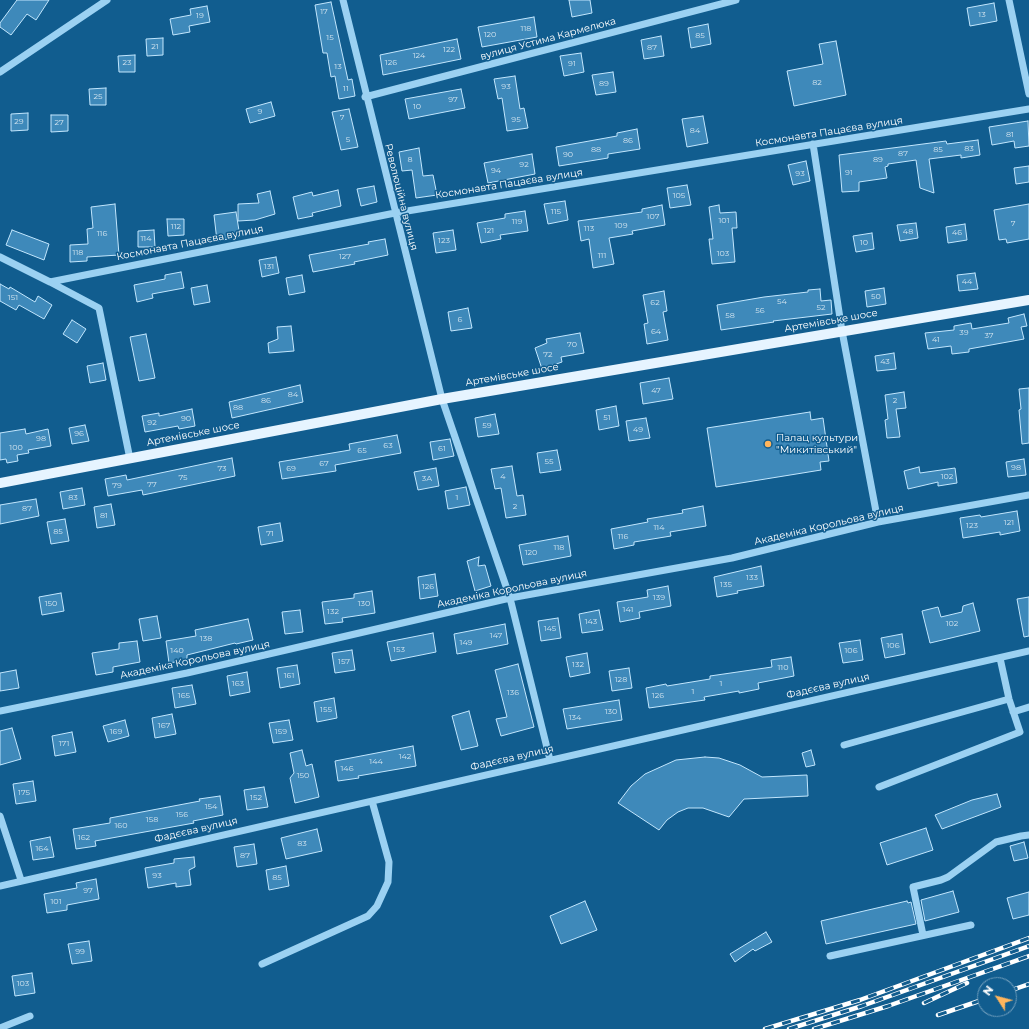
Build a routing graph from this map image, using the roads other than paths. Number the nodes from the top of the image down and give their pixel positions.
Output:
1 (107, 0) edge
2 (343, 0) edge
3 (736, 0) edge
4 (1009, 0) edge
5 (0, 72) edge
6 (1029, 94) edge
7 (365, 97) junction
8 (1029, 109) edge
9 (813, 144) junction
10 (395, 213) junction
11 (0, 256) edge
12 (50, 282) junction
13 (1029, 300) edge
14 (842, 331) junction
15 (442, 399) junction
16 (130, 459) junction
17 (0, 483) edge
18 (1029, 495) edge
19 (878, 522) junction
20 (510, 598) junction
21 (1029, 651) edge
22 (1000, 658) junction
23 (1009, 699) junction
24 (1029, 707) edge
25 (0, 711) edge
26 (1013, 712) junction
27 (844, 745) dead end
28 (550, 760) junction
29 (879, 787) dead end
30 (372, 801) junction
31 (0, 816) edge
32 (1029, 835) edge
33 (21, 880) junction
34 (0, 886) edge
35 (971, 925) dead end
36 (923, 935) junction
37 (830, 956) dead end
38 (262, 964) dead end
39 (30, 1016) dead end
40 (0, 1028) edge

1 - 5 street
2 - 7 street, Революційна вулиця
3 - 7 street, вулиця Устима Кармелюка
4 - 6 street
7 - 10 street, Революційна вулиця
8 - 9 street, Космонавта Пацаєва вулиця
9 - 10 street, Космонавта Пацаєва вулиця
9 - 14 street
10 - 12 street, Космонавта Пацаєва вулиця
10 - 15 street, Революційна вулиця
11 - 12 street
12 - 16 street
13 - 14 main road, Артемівське шосе
14 - 15 main road, Артемівське шосе
14 - 19 street
15 - 16 main road, Артемівське шосе
15 - 20 street, Революційна вулиця
16 - 17 main road, Артемівське шосе
18 - 19 street, Академіка Корольова вулиця
19 - 20 street, Академіка Корольова вулиця
20 - 25 street, Академіка Корольова вулиця
20 - 28 street, Революційна вулиця
21 - 22 street, Фадєєва вулиця
22 - 23 street
22 - 28 street, Фадєєва вулиця
23 - 26 street
23 - 27 street
24 - 26 street
26 - 29 street
28 - 30 street, Фадєєва вулиця
30 - 33 street, Фадєєва вулиця
30 - 38 street
31 - 33 street
32 - 36 street
33 - 34 street, Фадєєва вулиця
35 - 36 street
36 - 37 street
39 - 40 street

